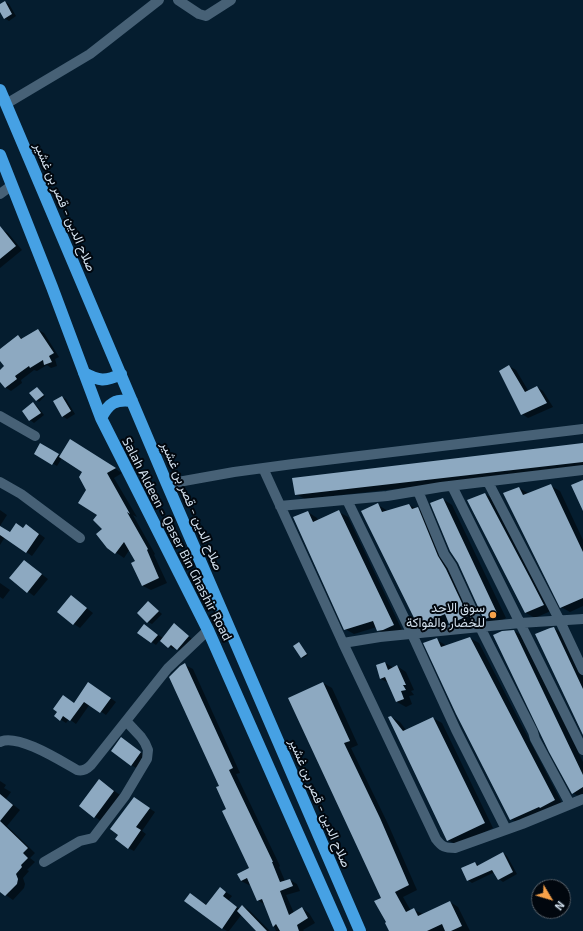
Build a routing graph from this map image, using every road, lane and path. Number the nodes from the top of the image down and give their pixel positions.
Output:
1 (159, 0) edge
2 (178, 0) edge
3 (231, 0) edge
4 (0, 90) edge
5 (6, 104) junction
6 (0, 155) edge
7 (11, 186) junction
8 (0, 194) edge
9 (84, 373) junction
10 (121, 374) junction
11 (132, 401) junction
12 (0, 416) edge
13 (101, 418) junction
14 (583, 429) edge
15 (35, 436) dead end
16 (263, 468) junction
17 (583, 470) edge
18 (0, 482) edge
19 (488, 482) junction
20 (167, 484) junction
21 (452, 486) junction
22 (418, 491) junction
23 (347, 500) junction
24 (280, 506) junction
25 (80, 538) dead end
26 (583, 619) edge
27 (560, 621) junction
28 (520, 623) junction
29 (480, 627) junction
30 (208, 630) junction
31 (412, 634) junction
32 (343, 643) junction
33 (583, 670) edge
34 (127, 722) junction
35 (2, 738) edge
36 (583, 750) edge
37 (583, 799) edge
38 (570, 804) junction
39 (506, 829) junction
40 (44, 862) dead end
41 (341, 931) edge
42 (360, 931) edge

1 - 5 street
2 - 3 street
4 - 5 highway, صلاح الدين - قصر بن غشير
5 - 10 highway, صلاح الدين - قصر بن غشير
6 - 7 highway, Salah Aldeen - Qaser Bin Ghashir Road
7 - 8 street
7 - 9 highway, Salah Aldeen - Qaser Bin Ghashir Road
9 - 10 highway
9 - 13 highway, Salah Aldeen - Qaser Bin Ghashir Road
10 - 11 highway, صلاح الدين - قصر بن غشير
11 - 13 highway
11 - 20 highway, صلاح الدين - قصر بن غشير
12 - 15 street
13 - 30 highway, Salah Aldeen - Qaser Bin Ghashir Road
14 - 16 street
16 - 20 street
16 - 24 street
17 - 19 street
18 - 25 street
19 - 21 street
19 - 27 street
20 - 42 highway, صلاح الدين - قصر بن غشير
21 - 22 street
21 - 28 street
22 - 23 street
22 - 29 street
23 - 24 street
23 - 31 street
24 - 32 street
26 - 27 street
27 - 28 street
27 - 33 street
28 - 29 street
28 - 36 street
29 - 31 street
29 - 38 street
30 - 34 street
30 - 41 highway, Salah Aldeen - Qaser Bin Ghashir Road
31 - 32 street
31 - 39 street
32 - 39 street
34 - 35 street
34 - 40 street
37 - 38 street
38 - 39 street

